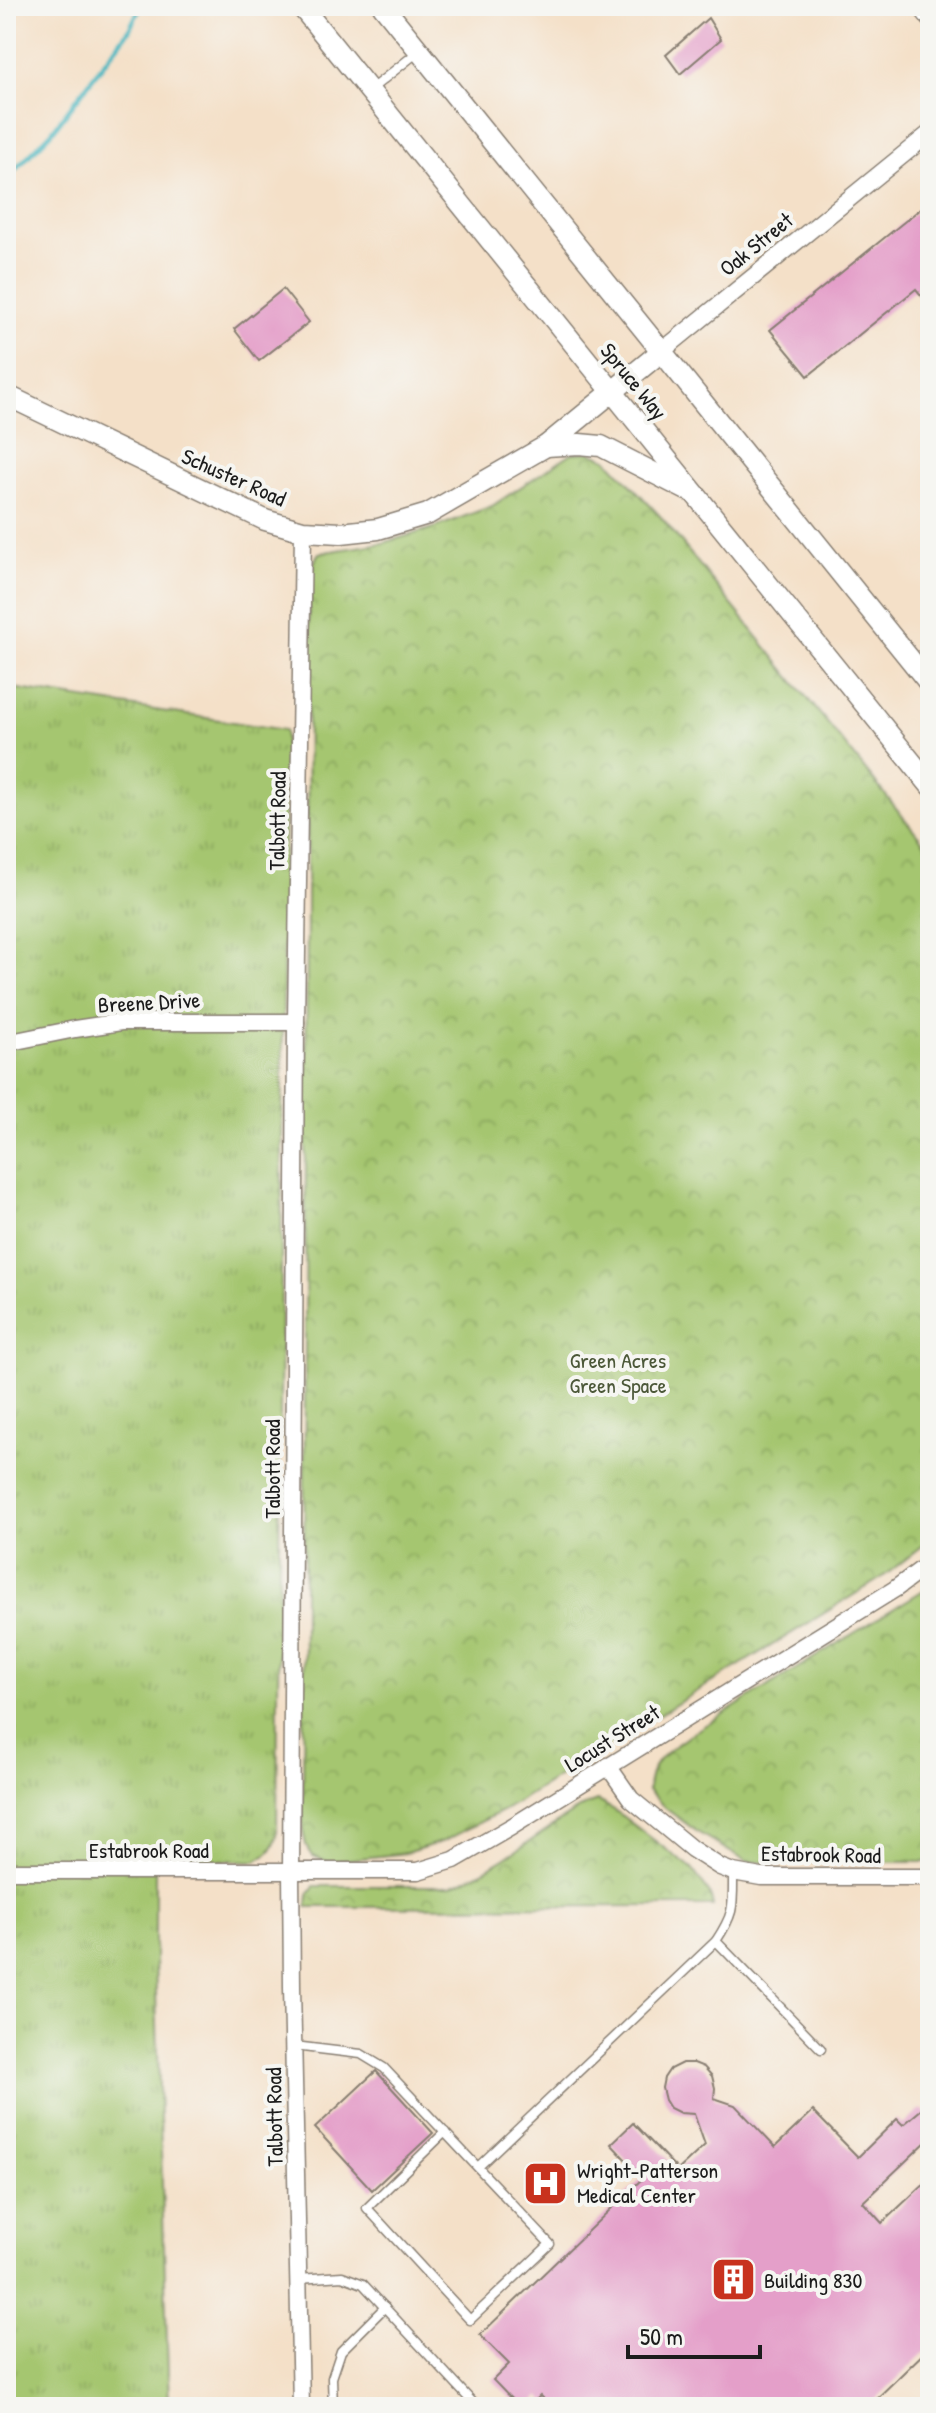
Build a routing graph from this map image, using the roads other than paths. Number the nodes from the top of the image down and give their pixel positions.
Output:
1 (301, 6) edge
2 (383, 6) edge
3 (920, 6) edge
4 (930, 19) edge
5 (419, 51) junction
6 (369, 90) junction
7 (930, 133) edge
8 (662, 351) junction
9 (612, 392) junction
10 (6, 395) edge
11 (546, 446) junction
12 (694, 495) junction
13 (303, 531) junction
14 (930, 684) edge
15 (930, 785) edge
16 (296, 1022) junction
17 (6, 1043) edge
18 (930, 1563) edge
19 (608, 1766) junction
20 (6, 1871) edge
21 (291, 1872) junction
22 (733, 1872) junction
23 (930, 1877) edge
24 (716, 1941) junction
25 (293, 2045) junction
26 (821, 2049) dead end
27 (445, 2132) junction
28 (478, 2167) junction
29 (299, 2279) junction
30 (385, 2307) junction
31 (930, 2391) edge
32 (301, 2407) edge
33 (333, 2407) edge
34 (477, 2407) edge
35 (925, 2407) edge

1 - 6 street, Spruce Way
2 - 5 street, Spruce Way
3 - 4 street
5 - 6 lane
5 - 8 street, Spruce Way
6 - 9 street, Spruce Way
7 - 8 street, Oak Street
8 - 9 street, Oak Street
8 - 14 street, Spruce Way
9 - 11 street, Schuster Road
9 - 12 street, Spruce Way
10 - 13 street, Schuster Road
11 - 12 street
11 - 13 street, Schuster Road
12 - 15 street, Spruce Way
13 - 16 street, Talbott Road
16 - 17 street, Breene Drive
16 - 21 street, Talbott Road
18 - 19 street, Locust Street
19 - 21 street, Locust Street
19 - 22 street, Estabrook Road
20 - 21 street, Estabrook Road
21 - 25 street, Talbott Road
22 - 23 street, Estabrook Road
22 - 24 lane
24 - 26 lane
24 - 28 lane
25 - 27 lane
25 - 29 street, Talbott Road
27 - 28 lane
27 - 28 lane
29 - 30 lane
29 - 32 street, Talbott Road
30 - 33 lane
30 - 34 lane
31 - 35 lane

